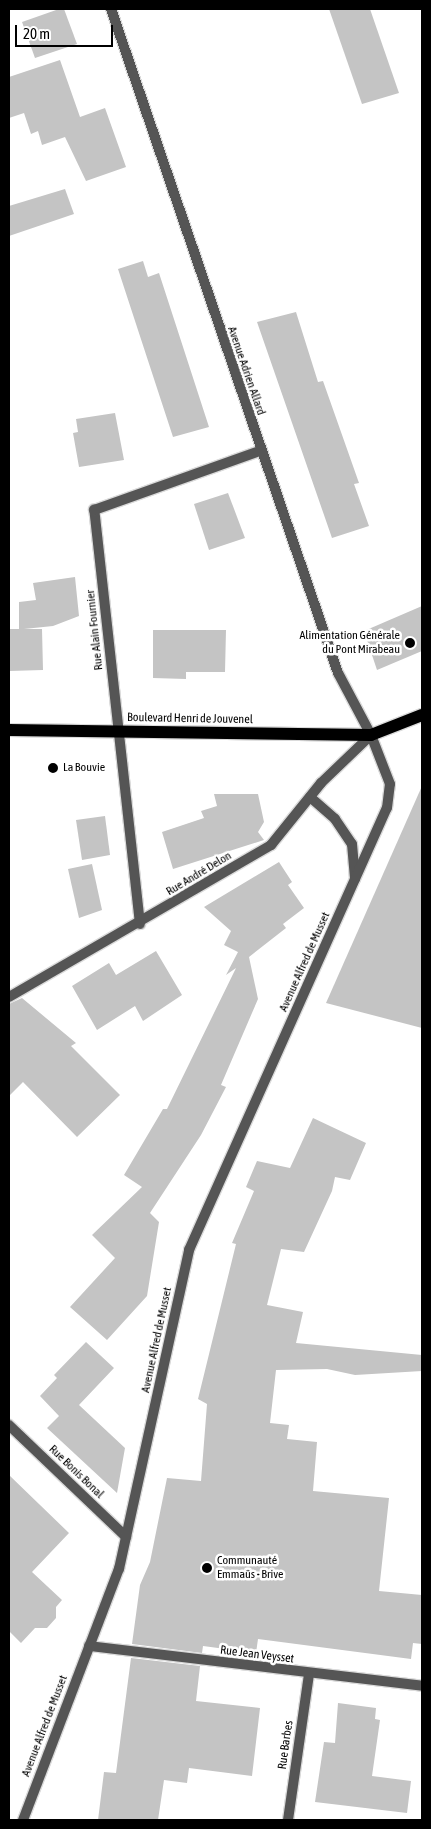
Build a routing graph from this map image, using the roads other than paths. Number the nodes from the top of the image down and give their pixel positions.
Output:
1 (111, 9) edge
2 (260, 451) junction
3 (422, 715) edge
4 (9, 730) edge
5 (118, 731) junction
6 (371, 735) junction
7 (310, 797) junction
8 (355, 880) junction
9 (140, 924) junction
10 (9, 997) edge
11 (9, 1425) edge
12 (126, 1537) junction
13 (89, 1646) junction
14 (309, 1674) junction
15 (422, 1686) edge
16 (23, 1820) edge
17 (288, 1820) edge

1 - 2 street, Avenue Adrien Allard
2 - 5 street, Rue Alain Fournier
2 - 6 street, Avenue Adrien Allard
3 - 6 main road
4 - 5 main road, Boulevard Henri de Jouvenel
5 - 6 main road, Boulevard Henri de Jouvenel
5 - 9 street, Rue Alain Fournier
6 - 7 street, Rue André Delon
6 - 8 street, Avenue Alfred de Musset
7 - 8 street, Avenue Alfred de Musset
7 - 9 street, Rue André Delon
8 - 12 street, Avenue Alfred de Musset
9 - 10 street, Rue André Delon
11 - 12 street, Rue Bonis Bonal
12 - 13 street, Avenue Alfred de Musset
13 - 14 street, Rue Jean Veysset
13 - 16 street, Avenue Alfred de Musset
14 - 15 street, Rue Jean Veysset
14 - 17 street, Rue Barbes

